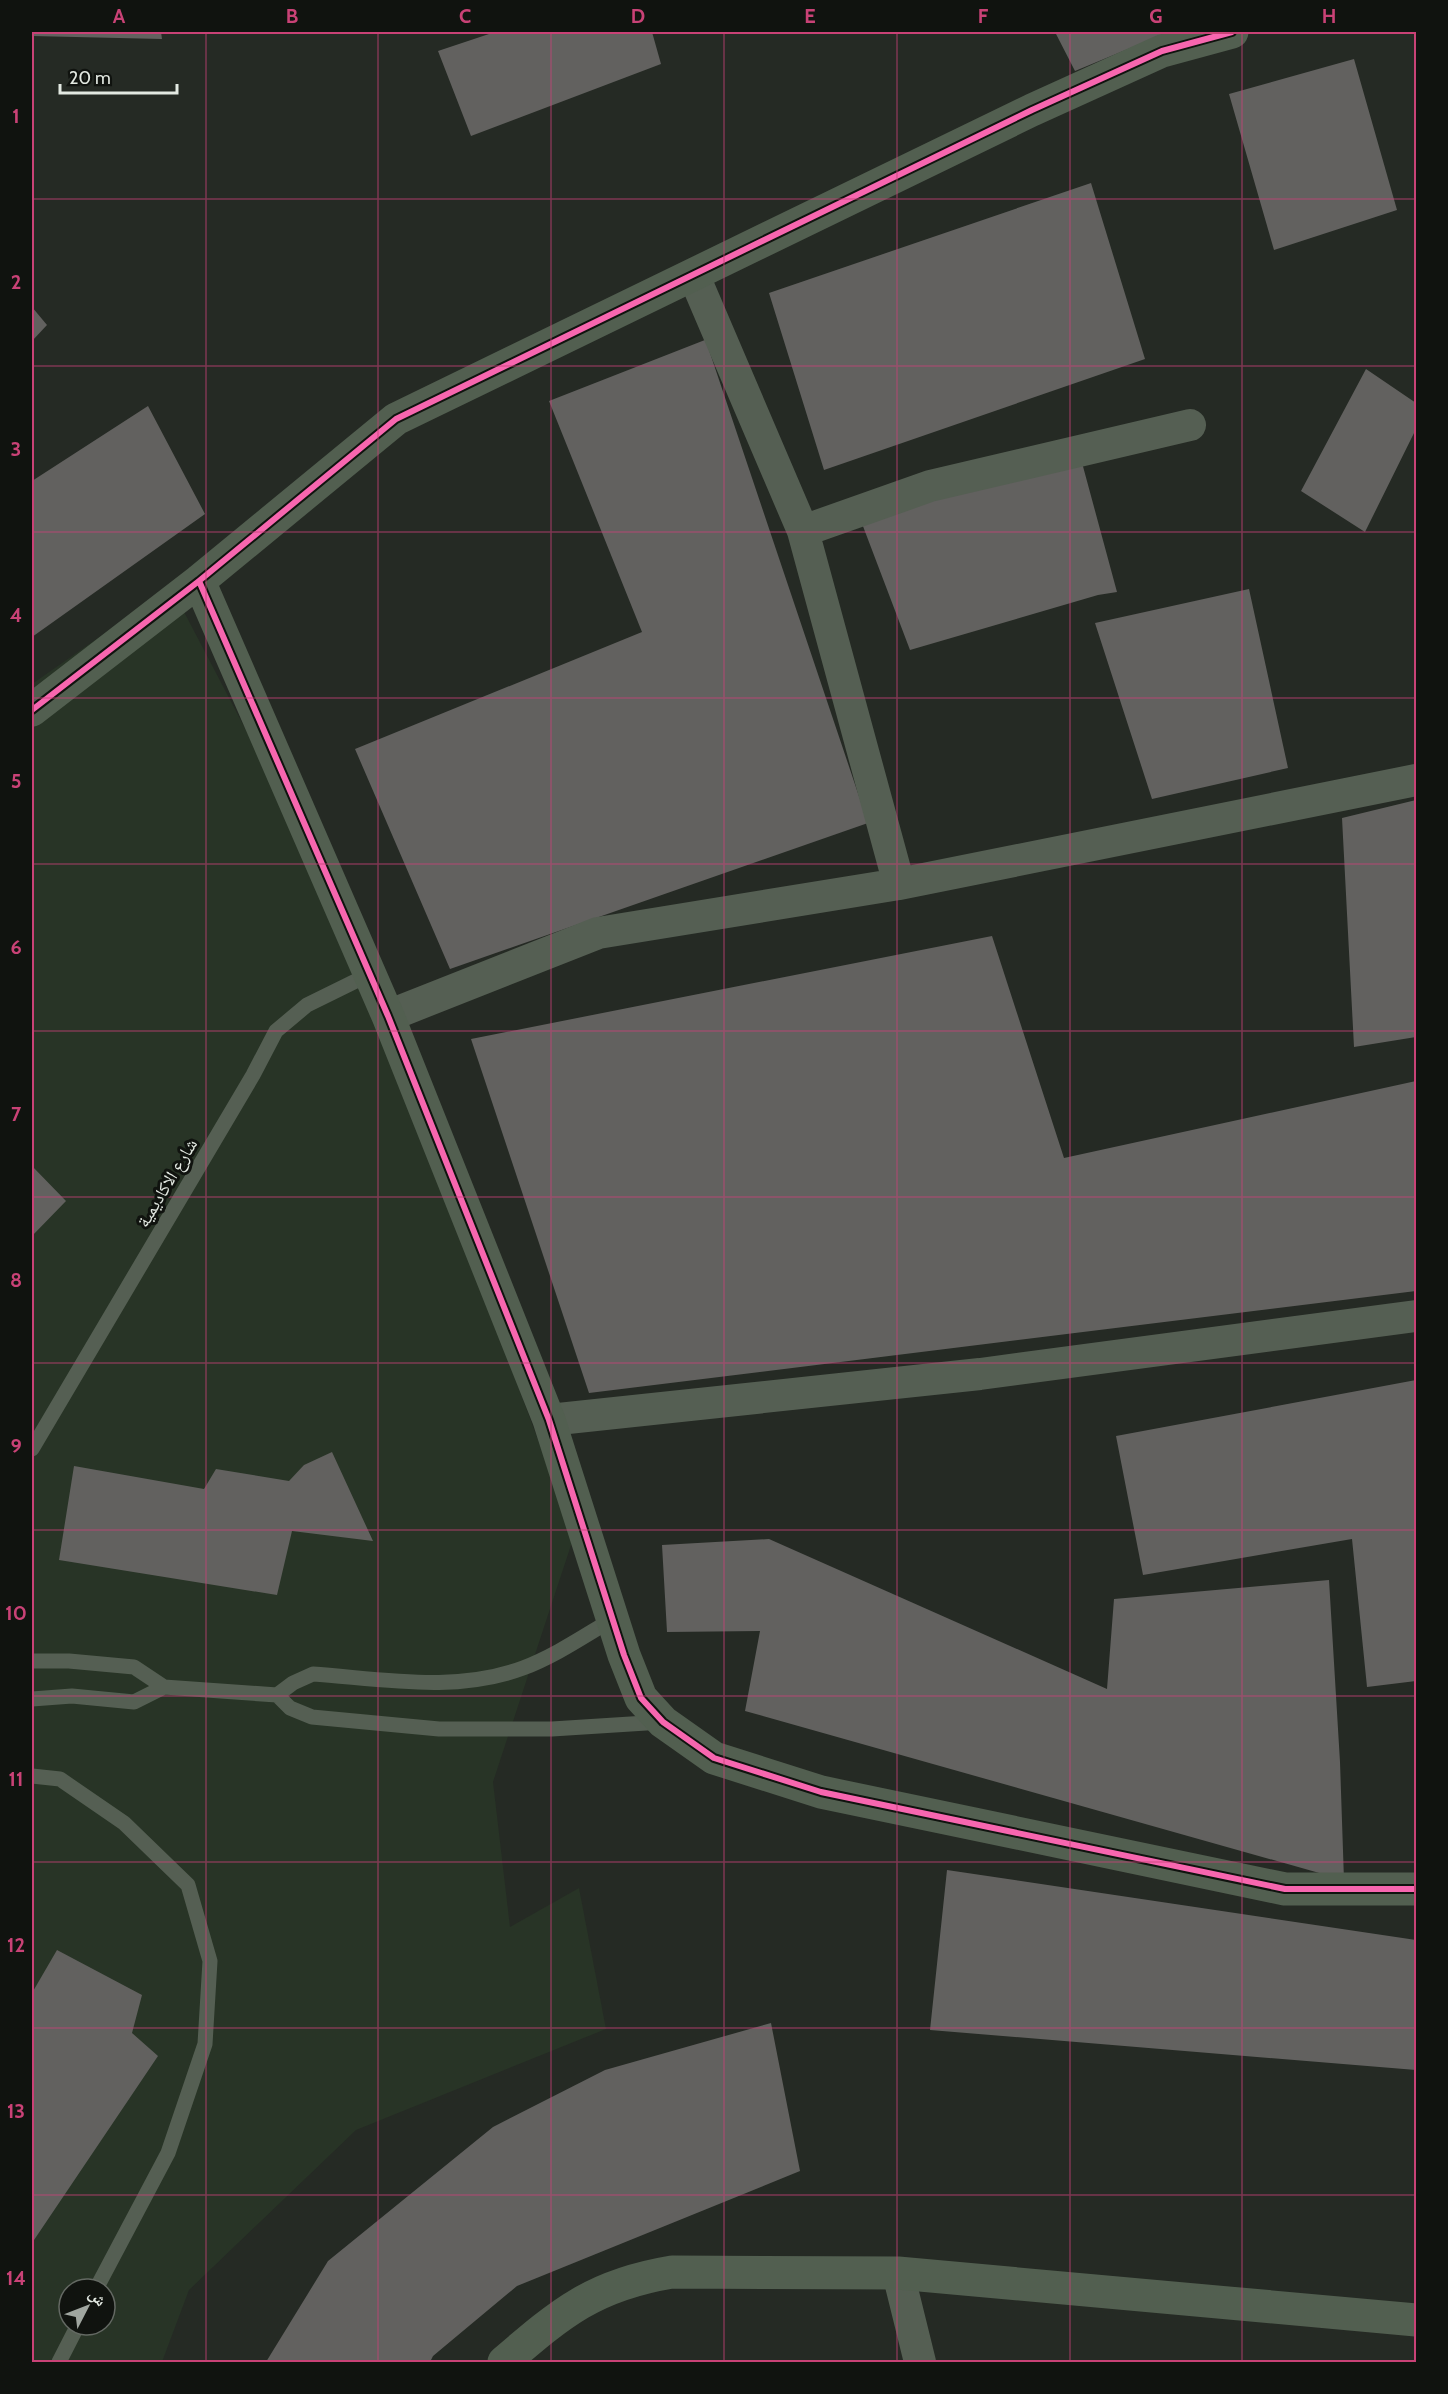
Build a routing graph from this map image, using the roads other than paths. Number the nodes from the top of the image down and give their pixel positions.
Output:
1 (1232, 32) edge
2 (694, 276) junction
3 (1190, 425) dead end
4 (803, 531) junction
5 (199, 582) junction
6 (32, 710) edge
7 (1416, 780) edge
8 (899, 884) junction
9 (370, 974) junction
10 (388, 1016) junction
11 (1416, 1316) edge
12 (549, 1420) junction
13 (32, 1449) edge
14 (613, 1620) junction
15 (32, 1661) edge
16 (165, 1687) junction
17 (277, 1695) junction
18 (32, 1699) edge
19 (663, 1722) junction
20 (32, 1776) edge
21 (1416, 1889) edge
22 (898, 2272) junction
23 (102, 2277) edge
24 (1416, 2320) edge
25 (72, 2337) edge
26 (59, 2362) edge
27 (504, 2362) edge
28 (920, 2362) edge

1 - 2 street
2 - 4 street
2 - 5 street
3 - 4 street
4 - 8 street
5 - 6 street
5 - 9 street
7 - 8 street
8 - 10 street
9 - 10 street
9 - 13 lane, شارع الاكاديمية
10 - 12 street
11 - 12 street
12 - 14 street
14 - 17 lane
14 - 19 street
15 - 16 lane
16 - 17 lane
16 - 18 lane
17 - 19 lane
19 - 21 street
20 - 23 lane
22 - 24 street
22 - 27 street
22 - 28 street
25 - 26 lane

